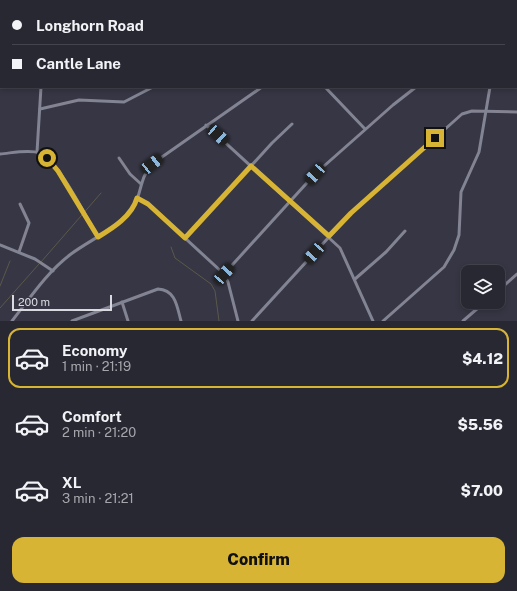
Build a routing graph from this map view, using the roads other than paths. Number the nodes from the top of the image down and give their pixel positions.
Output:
1 (41, 88) edge
2 (151, 88) edge
3 (261, 88) edge
4 (326, 88) edge
5 (415, 88) edge
6 (490, 88) edge
7 (40, 109) junction
8 (486, 111) junction
9 (517, 112) edge
10 (292, 124) dead end
11 (206, 125) junction
12 (365, 129) junction
13 (37, 152) junction
14 (0, 154) edge
15 (120, 158) dead end
16 (251, 166) junction
17 (141, 184) junction
18 (137, 198) junction
19 (290, 201) junction
20 (20, 204) dead end
21 (405, 232) dead end
22 (329, 236) junction
23 (98, 237) junction
24 (185, 238) junction
25 (0, 245) edge
26 (19, 252) junction
27 (53, 271) junction
28 (224, 274) junction
29 (517, 274) edge
30 (355, 279) junction
31 (505, 285) edge
32 (122, 302) junction
33 (477, 309) edge
34 (12, 321) edge
35 (72, 321) edge
36 (128, 321) edge
37 (181, 321) edge
38 (238, 321) edge
39 (252, 321) edge
40 (373, 321) edge
41 (383, 321) edge
42 (463, 321) edge

1 - 7 street
2 - 7 street
3 - 11 street
4 - 12 street
5 - 12 street
6 - 8 street
7 - 13 street
8 - 9 street
8 - 22 street
8 - 41 street
10 - 16 street
11 - 16 street
11 - 17 street
12 - 19 street
13 - 14 street
13 - 23 street
15 - 17 street
16 - 19 street
16 - 24 street
17 - 18 street
18 - 23 street
18 - 24 street
19 - 22 street
19 - 28 street
20 - 26 street
21 - 30 street
22 - 30 street
22 - 39 street
23 - 27 street
24 - 28 street
25 - 26 street
26 - 27 street
27 - 34 street
28 - 38 street
29 - 31 street
30 - 40 street
32 - 35 street
32 - 36 street
32 - 37 street
33 - 42 street

